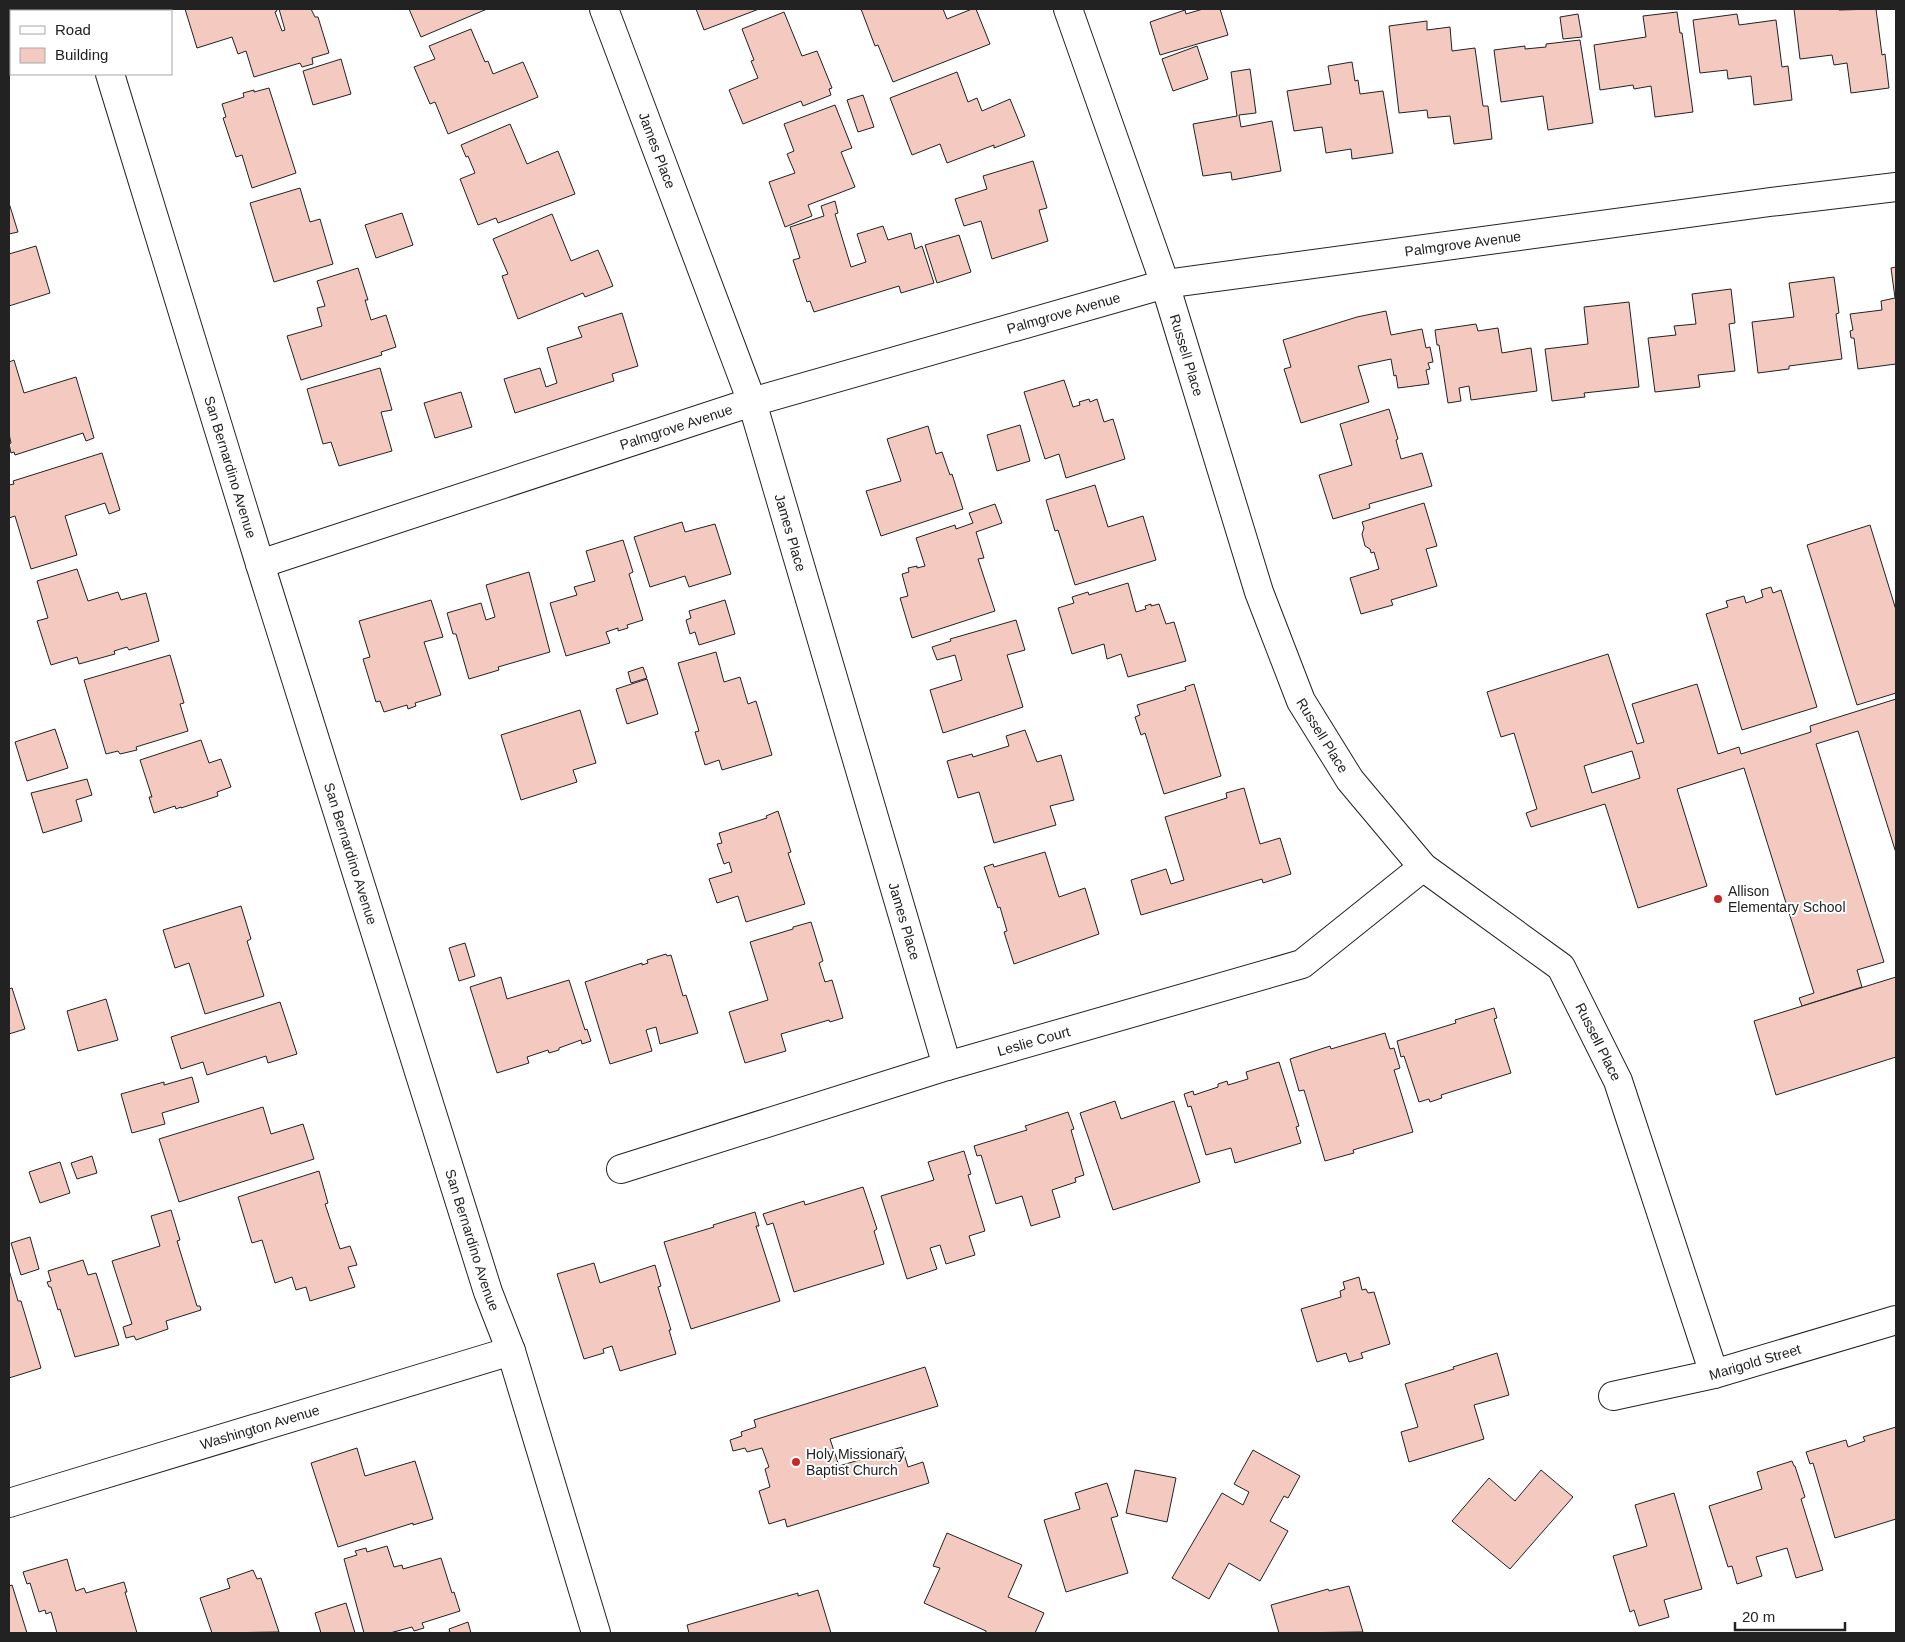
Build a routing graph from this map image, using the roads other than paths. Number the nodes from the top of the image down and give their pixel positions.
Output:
1 (604, 9) edge
2 (1068, 9) edge
3 (110, 75) edge
4 (1896, 187) edge
5 (1165, 284) junction
6 (752, 402) junction
7 (260, 564) junction
8 (1423, 867) junction
9 (947, 1066) junction
10 (621, 1169) dead end
11 (1896, 1320) edge
12 (512, 1351) junction
13 (1714, 1374) junction
14 (1612, 1396) dead end
15 (9, 1503) edge
16 (596, 1633) edge

1 - 6 street, James Place
2 - 5 street, Russell Place
3 - 7 street, San Bernardino Avenue
4 - 5 street, Palmgrove Avenue
5 - 6 street, Palmgrove Avenue
5 - 8 street, Russell Place
6 - 7 street, Palmgrove Avenue
6 - 9 street, James Place
7 - 12 street, San Bernardino Avenue
8 - 9 street, Leslie Court
8 - 13 street, Russell Place
9 - 10 street, Leslie Court
11 - 13 street, Marigold Street
12 - 15 street, Washington Avenue
12 - 16 street, San Bernardino Avenue
13 - 14 street, Marigold Street

